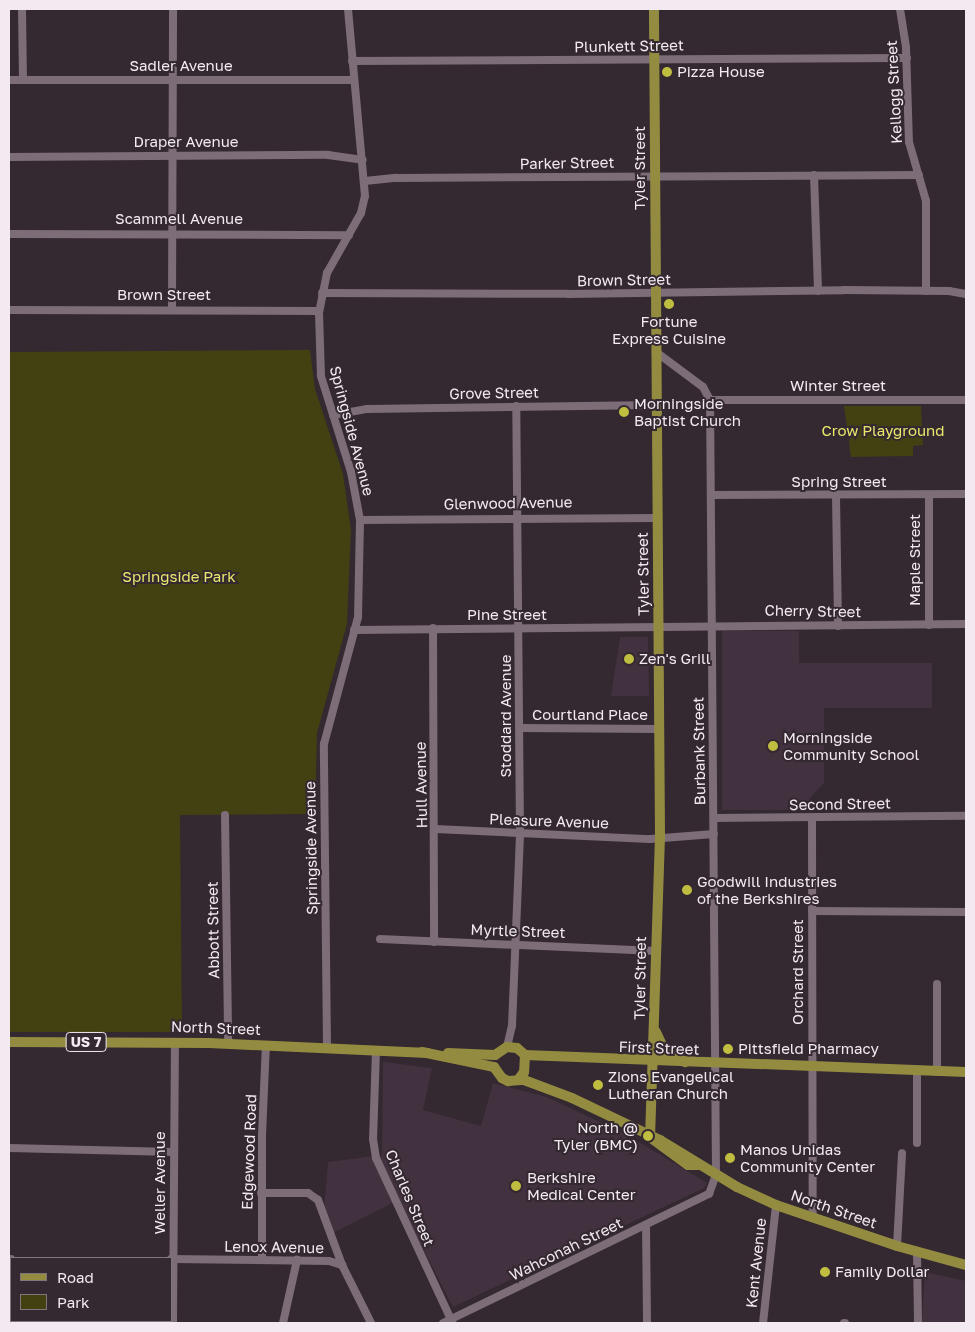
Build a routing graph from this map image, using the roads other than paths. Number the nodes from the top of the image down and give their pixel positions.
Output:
1 (22, 9) edge
2 (174, 9) edge
3 (348, 9) edge
4 (654, 9) edge
5 (900, 9) edge
6 (655, 58) junction
7 (907, 58) junction
8 (352, 61) junction
9 (9, 80) edge
10 (23, 80) junction
11 (172, 80) junction
12 (352, 80) junction
13 (9, 157) edge
14 (172, 157) junction
15 (363, 160) junction
16 (814, 175) junction
17 (919, 175) junction
18 (655, 176) junction
19 (365, 181) junction
20 (174, 233) junction
21 (9, 234) edge
22 (349, 235) junction
23 (818, 291) junction
24 (926, 291) junction
25 (322, 293) junction
26 (656, 293) junction
27 (966, 294) edge
28 (172, 308) junction
29 (9, 310) edge
30 (319, 310) junction
31 (656, 352) junction
32 (710, 400) junction
33 (966, 400) edge
34 (656, 405) junction
35 (516, 406) junction
36 (333, 415) junction
37 (966, 494) edge
38 (712, 495) junction
39 (930, 495) junction
40 (836, 496) junction
41 (657, 518) junction
42 (517, 519) junction
43 (360, 520) junction
44 (966, 624) edge
45 (929, 625) junction
46 (712, 626) junction
47 (838, 626) junction
48 (433, 628) junction
49 (659, 628) junction
50 (519, 629) junction
51 (354, 630) junction
52 (520, 728) junction
53 (659, 729) junction
54 (225, 815) dead end
55 (966, 816) edge
56 (714, 818) junction
57 (812, 818) junction
58 (436, 829) junction
59 (520, 834) junction
60 (714, 834) junction
61 (660, 836) junction
62 (812, 911) junction
63 (966, 912) edge
64 (380, 939) dead end
65 (434, 942) junction
66 (515, 945) junction
67 (656, 950) junction
68 (937, 984) dead end
69 (654, 1021) junction
70 (9, 1042) edge
71 (175, 1042) junction
72 (228, 1043) junction
73 (266, 1045) junction
74 (512, 1047) junction
75 (327, 1048) junction
76 (376, 1050) junction
77 (422, 1052) junction
78 (495, 1055) junction
79 (525, 1059) junction
80 (654, 1062) junction
81 (688, 1063) junction
82 (716, 1065) junction
83 (494, 1067) junction
84 (812, 1069) junction
85 (917, 1072) junction
86 (937, 1072) junction
87 (966, 1072) edge
88 (519, 1079) junction
89 (650, 1138) junction
90 (917, 1143) dead end
91 (9, 1148) edge
92 (174, 1152) junction
93 (902, 1153) dead end
94 (716, 1175) junction
95 (262, 1193) junction
96 (776, 1205) junction
97 (813, 1216) junction
98 (646, 1225) junction
99 (897, 1246) junction
100 (917, 1252) junction
101 (172, 1259) edge
102 (262, 1259) junction
103 (297, 1260) junction
104 (342, 1265) junction
105 (966, 1265) edge
106 (452, 1321) edge
107 (173, 1323) edge
108 (283, 1323) edge
109 (371, 1323) edge
110 (442, 1323) edge
111 (647, 1323) edge
112 (764, 1323) edge
113 (918, 1323) edge

1 - 10 street
2 - 11 street
3 - 8 street, Springside Avenue
4 - 6 main road, Tyler Street
5 - 7 street, Kellogg Street
6 - 7 street, Plunkett Street
6 - 8 street, Plunkett Street
6 - 18 main road, Tyler Street
7 - 17 street, Kellogg Street
8 - 12 street, Springside Avenue
9 - 10 street, Sadler Avenue
10 - 11 street, Sadler Avenue
11 - 12 street, Sadler Avenue
11 - 14 street
12 - 15 street, Springside Avenue
13 - 14 street, Draper Avenue
14 - 15 street, Draper Avenue
14 - 20 street
15 - 19 street, Springside Avenue
16 - 17 street, Parker Street
16 - 18 street, Parker Street
16 - 23 street
17 - 24 street, Kellogg Street
18 - 19 street, Parker Street
18 - 26 main road, Tyler Street
19 - 22 street, Springside Avenue
20 - 21 street, Scammell Avenue
20 - 22 street, Scammell Avenue
20 - 28 street
22 - 25 street, Springside Avenue
23 - 24 street, Brown Street
23 - 26 street, Brown Street
24 - 27 street, Brown Street
25 - 26 street, Brown Street
25 - 30 street, Springside Avenue
26 - 31 main road, Tyler Street
28 - 29 street, Brown Street
28 - 30 street, Brown Street
30 - 36 street, Springside Avenue
31 - 32 street
31 - 34 main road, Tyler Street
32 - 33 street, Winter Street
32 - 38 street, Burbank Street
34 - 35 street, Grove Street
34 - 41 main road, Tyler Street
35 - 36 street, Grove Street
35 - 42 street, Stoddard Avenue
36 - 43 street, Springside Avenue
37 - 39 street, Spring Street
38 - 40 street, Spring Street
38 - 46 street, Burbank Street
39 - 40 street, Spring Street
39 - 45 street, Maple Street
40 - 47 street
41 - 42 street, Glenwood Avenue
41 - 49 main road, Tyler Street
42 - 43 street, Glenwood Avenue
42 - 50 street, Stoddard Avenue
43 - 51 street, Springside Avenue
44 - 45 street, Cherry Street
45 - 47 street, Cherry Street
46 - 47 street, Cherry Street
46 - 49 street, Cherry Street
46 - 56 street, Burbank Street
48 - 50 street, Pine Street
48 - 51 street, Pine Street
48 - 58 street, Hull Avenue
49 - 50 street, Pine Street
49 - 53 main road, Tyler Street
50 - 52 street, Stoddard Avenue
51 - 75 street, Springside Avenue
52 - 53 street, Courtland Place
52 - 59 street, Stoddard Avenue
53 - 61 main road, Tyler Street
54 - 72 street, Abbott Street
55 - 57 street, Second Street
56 - 57 street, Second Street
56 - 60 street, Burbank Street
57 - 62 street, Orchard Street
58 - 59 street, Pleasure Avenue
58 - 65 street, Hull Avenue
59 - 61 street, Pleasure Avenue
59 - 66 street, Stoddard Avenue
60 - 61 street, Pleasure Avenue
60 - 82 street, Burbank Street
61 - 67 main road, Tyler Street
62 - 63 street
62 - 84 street, Orchard Street
64 - 65 street, Myrtle Street
65 - 66 street, Myrtle Street
66 - 67 street, Myrtle Street
66 - 74 street, Stoddard Avenue
67 - 69 main road, Tyler Street
68 - 86 street
69 - 80 main road, Tyler Street
69 - 81 main road
70 - 71 main road, North Street / US 7
71 - 72 main road, North Street / US 7
71 - 92 street, Weller Avenue
72 - 73 main road, North Street / US 7
73 - 75 main road, North Street / US 7
73 - 95 street, Edgewood Road
74 - 78 main road
74 - 79 main road
75 - 76 main road, North Street / US 7
76 - 77 main road, North Street / US 7
76 - 106 street, Charles Street
77 - 78 main road, North Street / US 7
77 - 83 main road, North Street
78 - 83 main road
79 - 80 main road, First Street
79 - 88 main road
80 - 81 main road, First Street
80 - 89 main road, Tyler Street
81 - 82 main road, First Street
82 - 84 main road, First Street
82 - 94 street, Burbank Street
83 - 88 main road, North Street
84 - 85 main road, First Street
84 - 97 street, Orchard Street
85 - 86 main road, First Street
85 - 90 street
86 - 87 main road, First Street
88 - 89 main road, North Street
89 - 94 main road, North Street
91 - 92 street
92 - 101 street, Weller Avenue
93 - 99 street
94 - 96 main road, North Street
94 - 98 street, Wahconah Street
95 - 102 street, Edgewood Road
95 - 104 street
96 - 97 main road, North Street
96 - 112 street, Kent Avenue
97 - 99 main road, North Street
98 - 106 street, Wahconah Street
98 - 111 street
99 - 100 main road, North Street
100 - 105 main road, North Street
100 - 113 street
101 - 102 street, Lenox Avenue
101 - 107 street, Weller Avenue
102 - 103 street, Lenox Avenue
103 - 104 street, Lenox Avenue
103 - 108 street
104 - 109 street, Lenox Avenue
106 - 110 street, Wahconah Street

